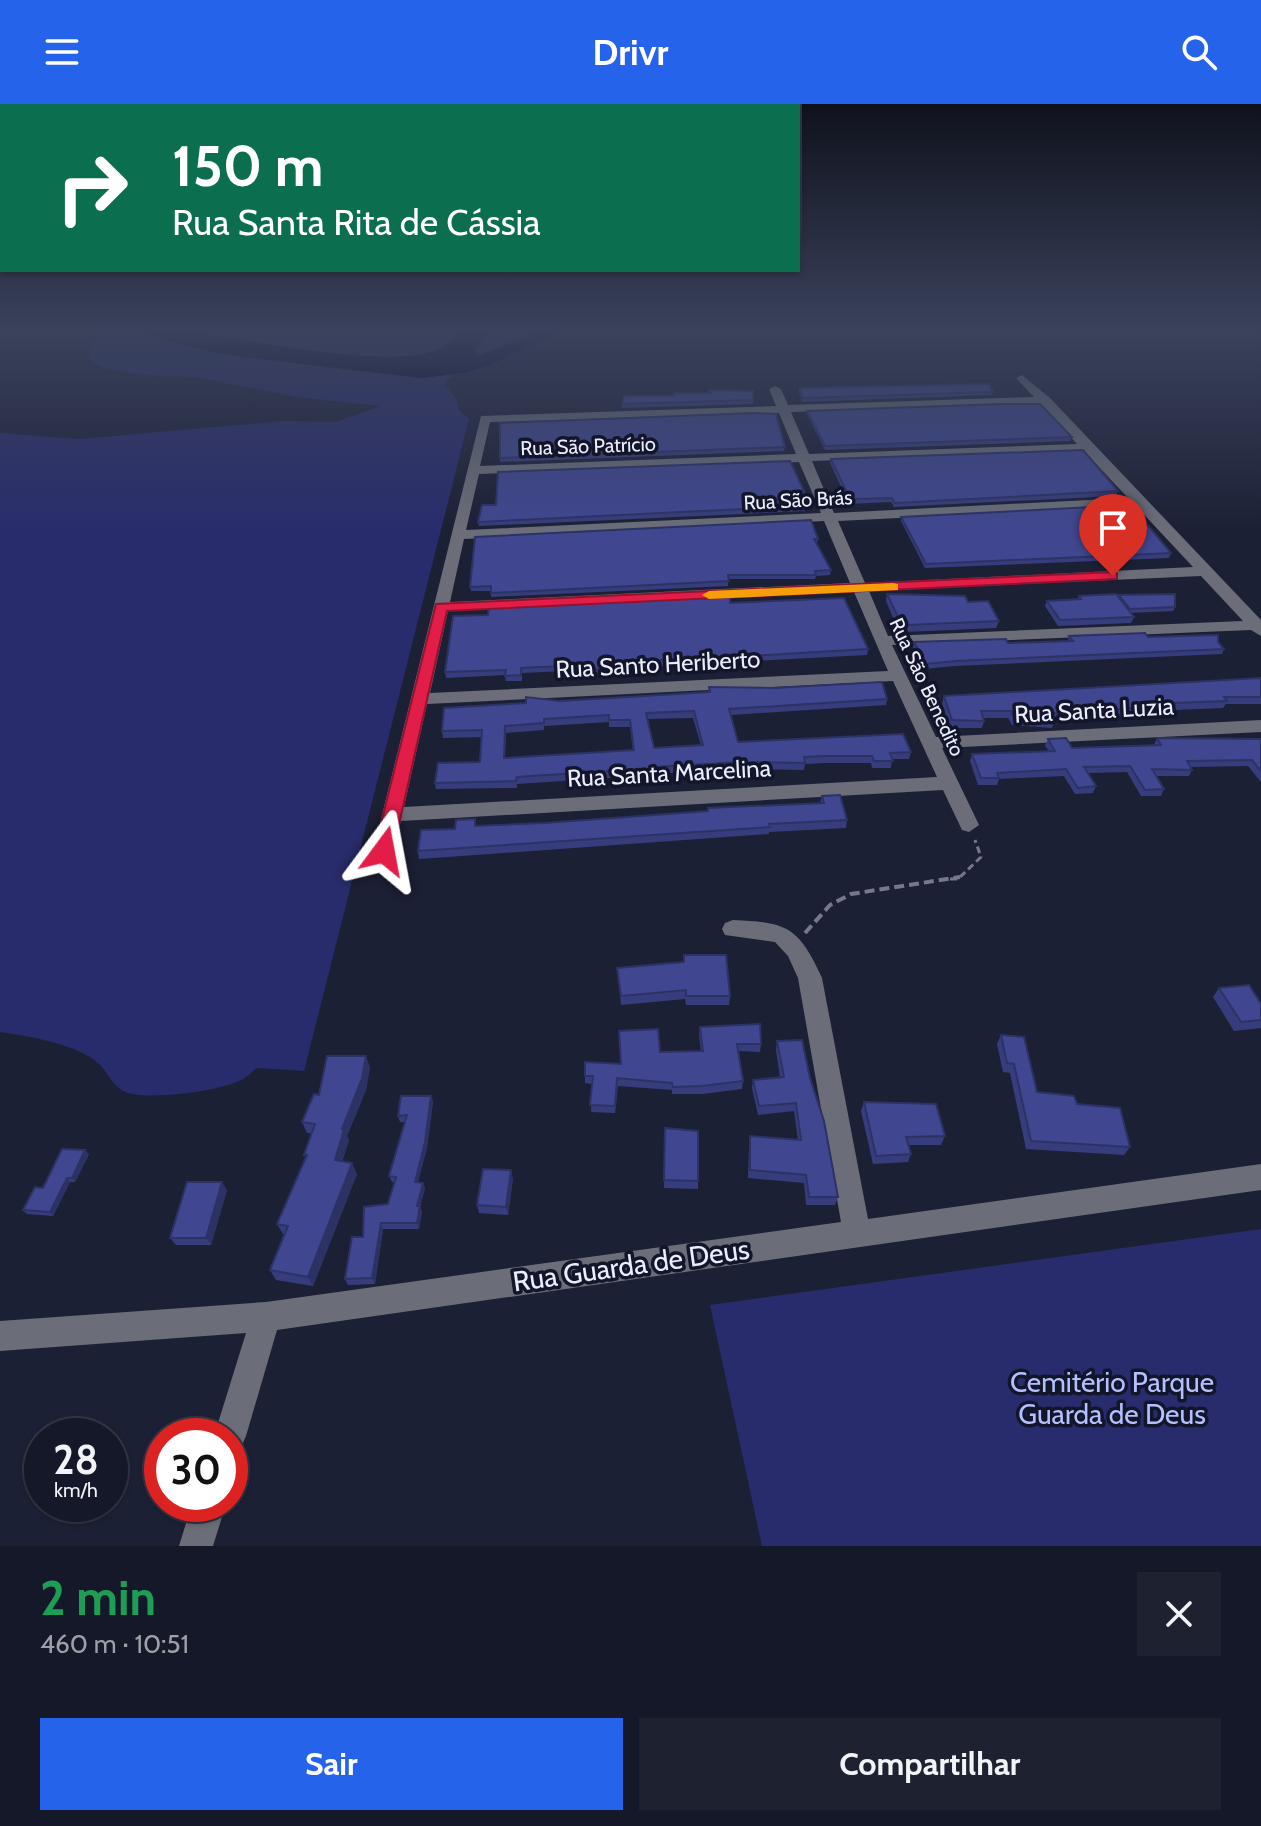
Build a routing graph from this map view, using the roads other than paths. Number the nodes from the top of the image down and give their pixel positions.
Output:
1 (778, 396) edge
2 (1042, 396) edge
3 (1046, 400) junction
4 (784, 409) junction
5 (1089, 447) junction
6 (805, 458) junction
7 (473, 470) junction
8 (1140, 502) junction
9 (832, 518) junction
10 (457, 535) junction
11 (1207, 571) junction
12 (860, 589) junction
13 (441, 607) junction
14 (1259, 627) edge
15 (882, 641) junction
16 (899, 676) junction
17 (419, 699) junction
18 (1261, 726) edge
19 (930, 743) junction
20 (949, 783) junction
21 (392, 815) junction
22 (969, 825) road end
23 (384, 851) dead end
24 (733, 929) dead end
25 (1261, 1177) edge
26 (857, 1233) junction
27 (266, 1317) junction
28 (0, 1336) edge
29 (235, 1418) edge
30 (203, 1522) edge
31 (196, 1546) edge

1 - 4 street, Rua São Benedito
2 - 3 street
3 - 4 street
3 - 5 street
4 - 6 street, Rua São Benedito
4 - 7 street
5 - 6 street, Rua São Patrício
5 - 8 street
6 - 7 street, Rua São Patrício
6 - 9 street, Rua São Benedito
7 - 10 street
8 - 9 street, Rua São Brás
8 - 11 street
9 - 10 street, Rua São Brás
9 - 12 street, Rua São Benedito
10 - 13 street
11 - 12 street
11 - 14 street
12 - 13 street
12 - 15 street, Rua São Benedito
13 - 17 street
14 - 15 street
15 - 16 street, Rua São Benedito
16 - 17 street, Rua Santo Heriberto
16 - 19 street, Rua São Benedito
17 - 21 street
18 - 19 street, Rua Santa Luzia
19 - 20 street, Rua São Benedito
20 - 21 street, Rua Santa Marcelina
20 - 22 street, Rua São Benedito
21 - 23 street
24 - 26 street
25 - 26 street, Rua Guarda de Deus
26 - 27 street, Rua Guarda de Deus
27 - 28 street, Rua Guarda de Deus
27 - 29 street
30 - 31 street

